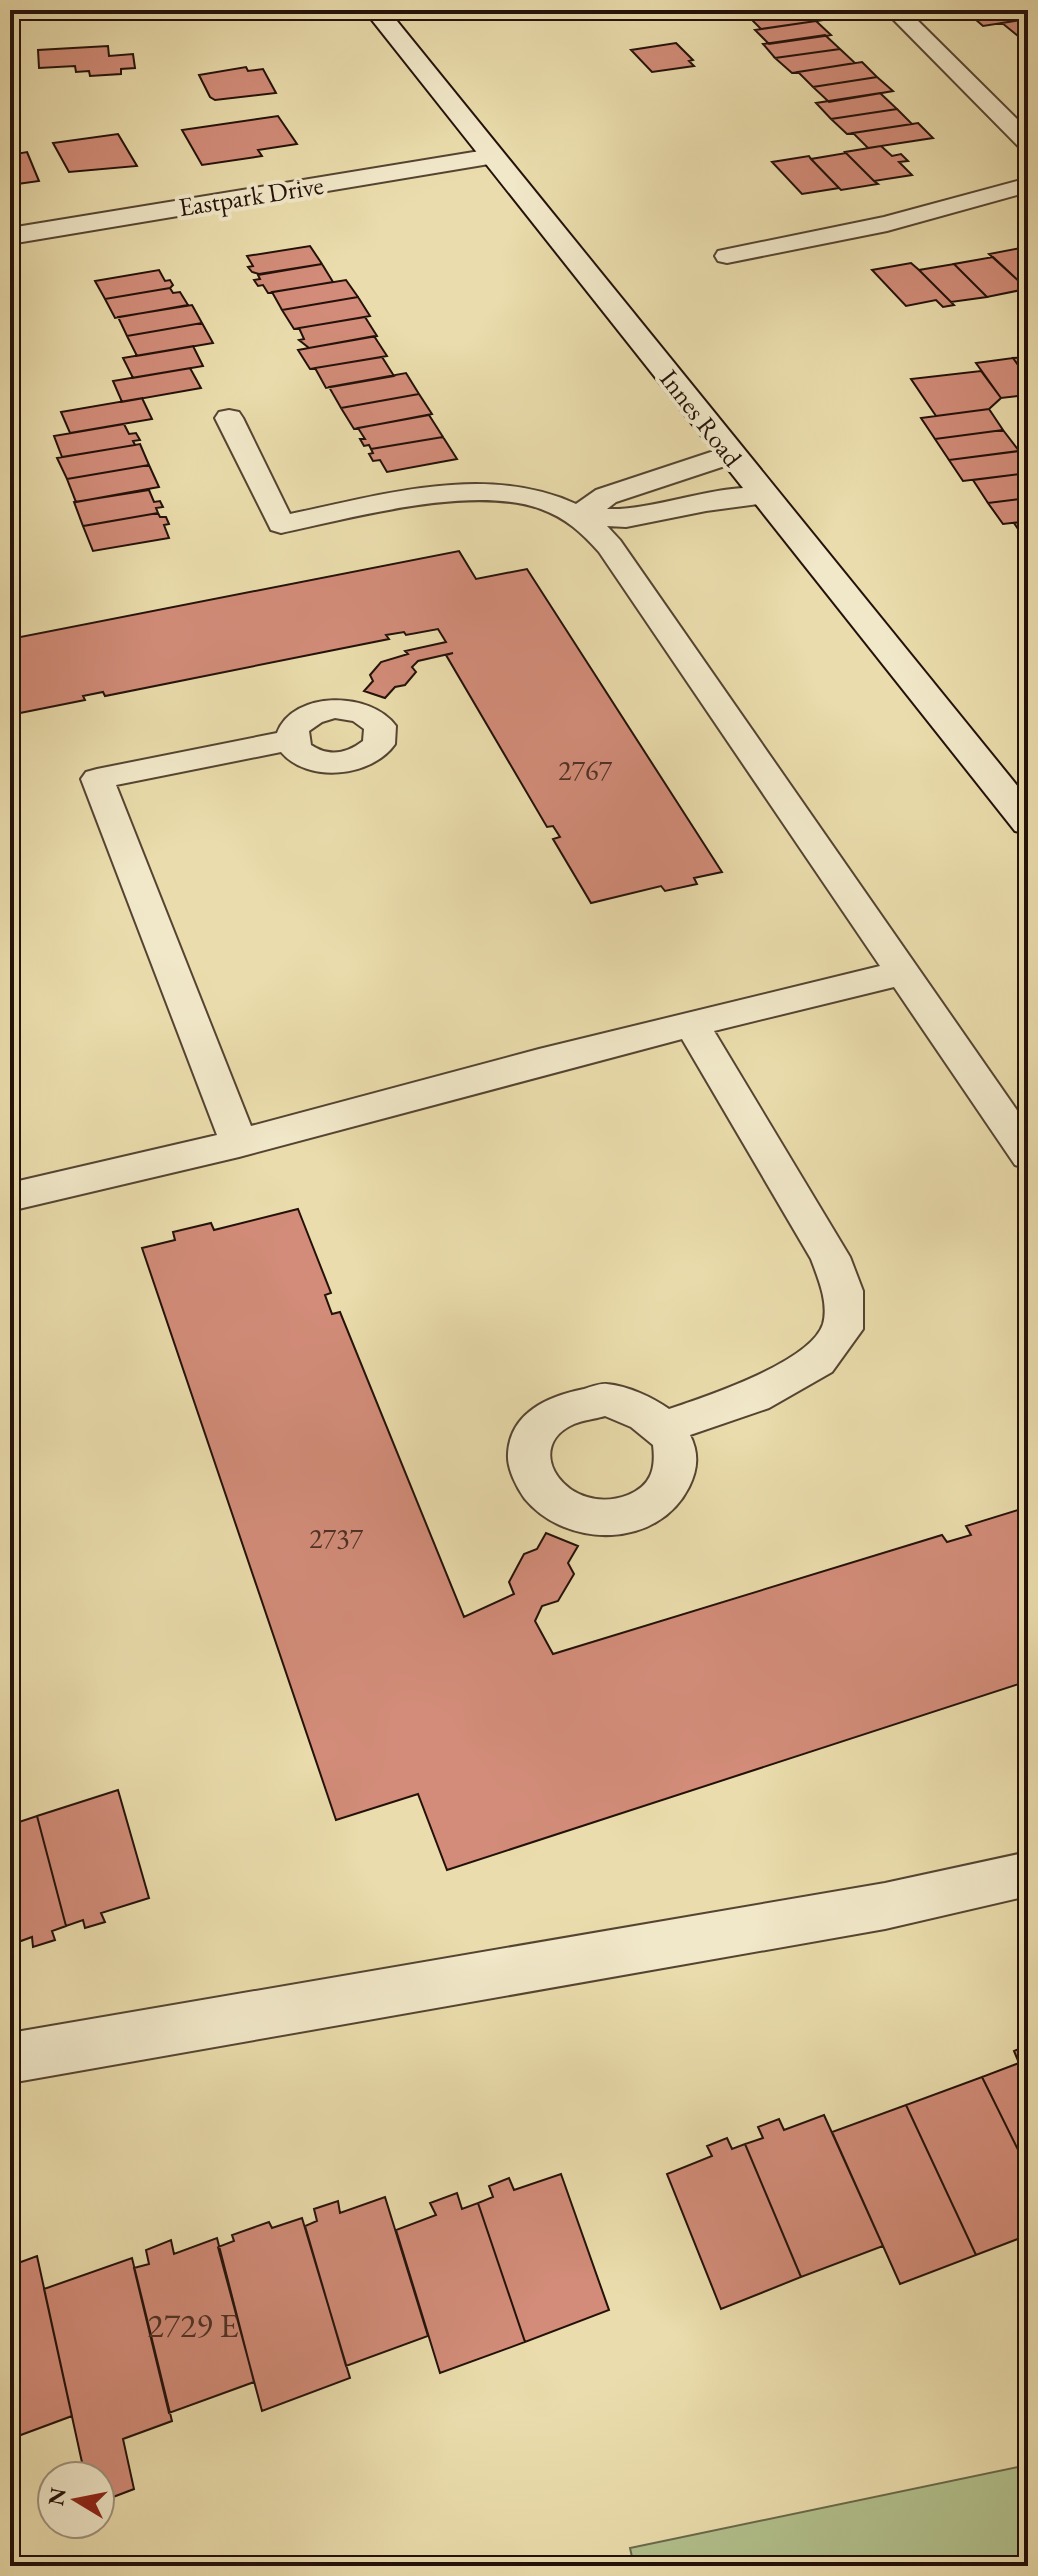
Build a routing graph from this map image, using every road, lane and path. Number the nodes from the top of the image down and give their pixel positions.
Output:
1 (376, 10) edge
2 (895, 10) edge
3 (1028, 143) edge
4 (492, 157) junction
5 (1028, 185) edge
6 (10, 236) edge
7 (727, 256) dead end
8 (229, 418) dead end
9 (730, 455) junction
10 (763, 496) junction
11 (578, 516) junction
12 (292, 740) dead end
13 (1028, 823) edge
14 (901, 973) junction
15 (692, 1025) junction
16 (239, 1143) junction
17 (1028, 1155) edge
18 (10, 1197) edge
19 (663, 1428) dead end
20 (1028, 1874) edge
21 (10, 2058) edge

1 - 4 street, Innes Road
2 - 3 lane
4 - 6 street, Eastpark Drive
4 - 9 street, Innes Road
5 - 7 lane
8 - 11 lane
9 - 10 street, Innes Road
9 - 11 lane
10 - 11 lane
10 - 13 street, Innes Road
11 - 14 lane
12 - 16 lane
14 - 15 lane
14 - 17 lane
15 - 16 lane
15 - 19 lane
16 - 18 lane
20 - 21 lane

